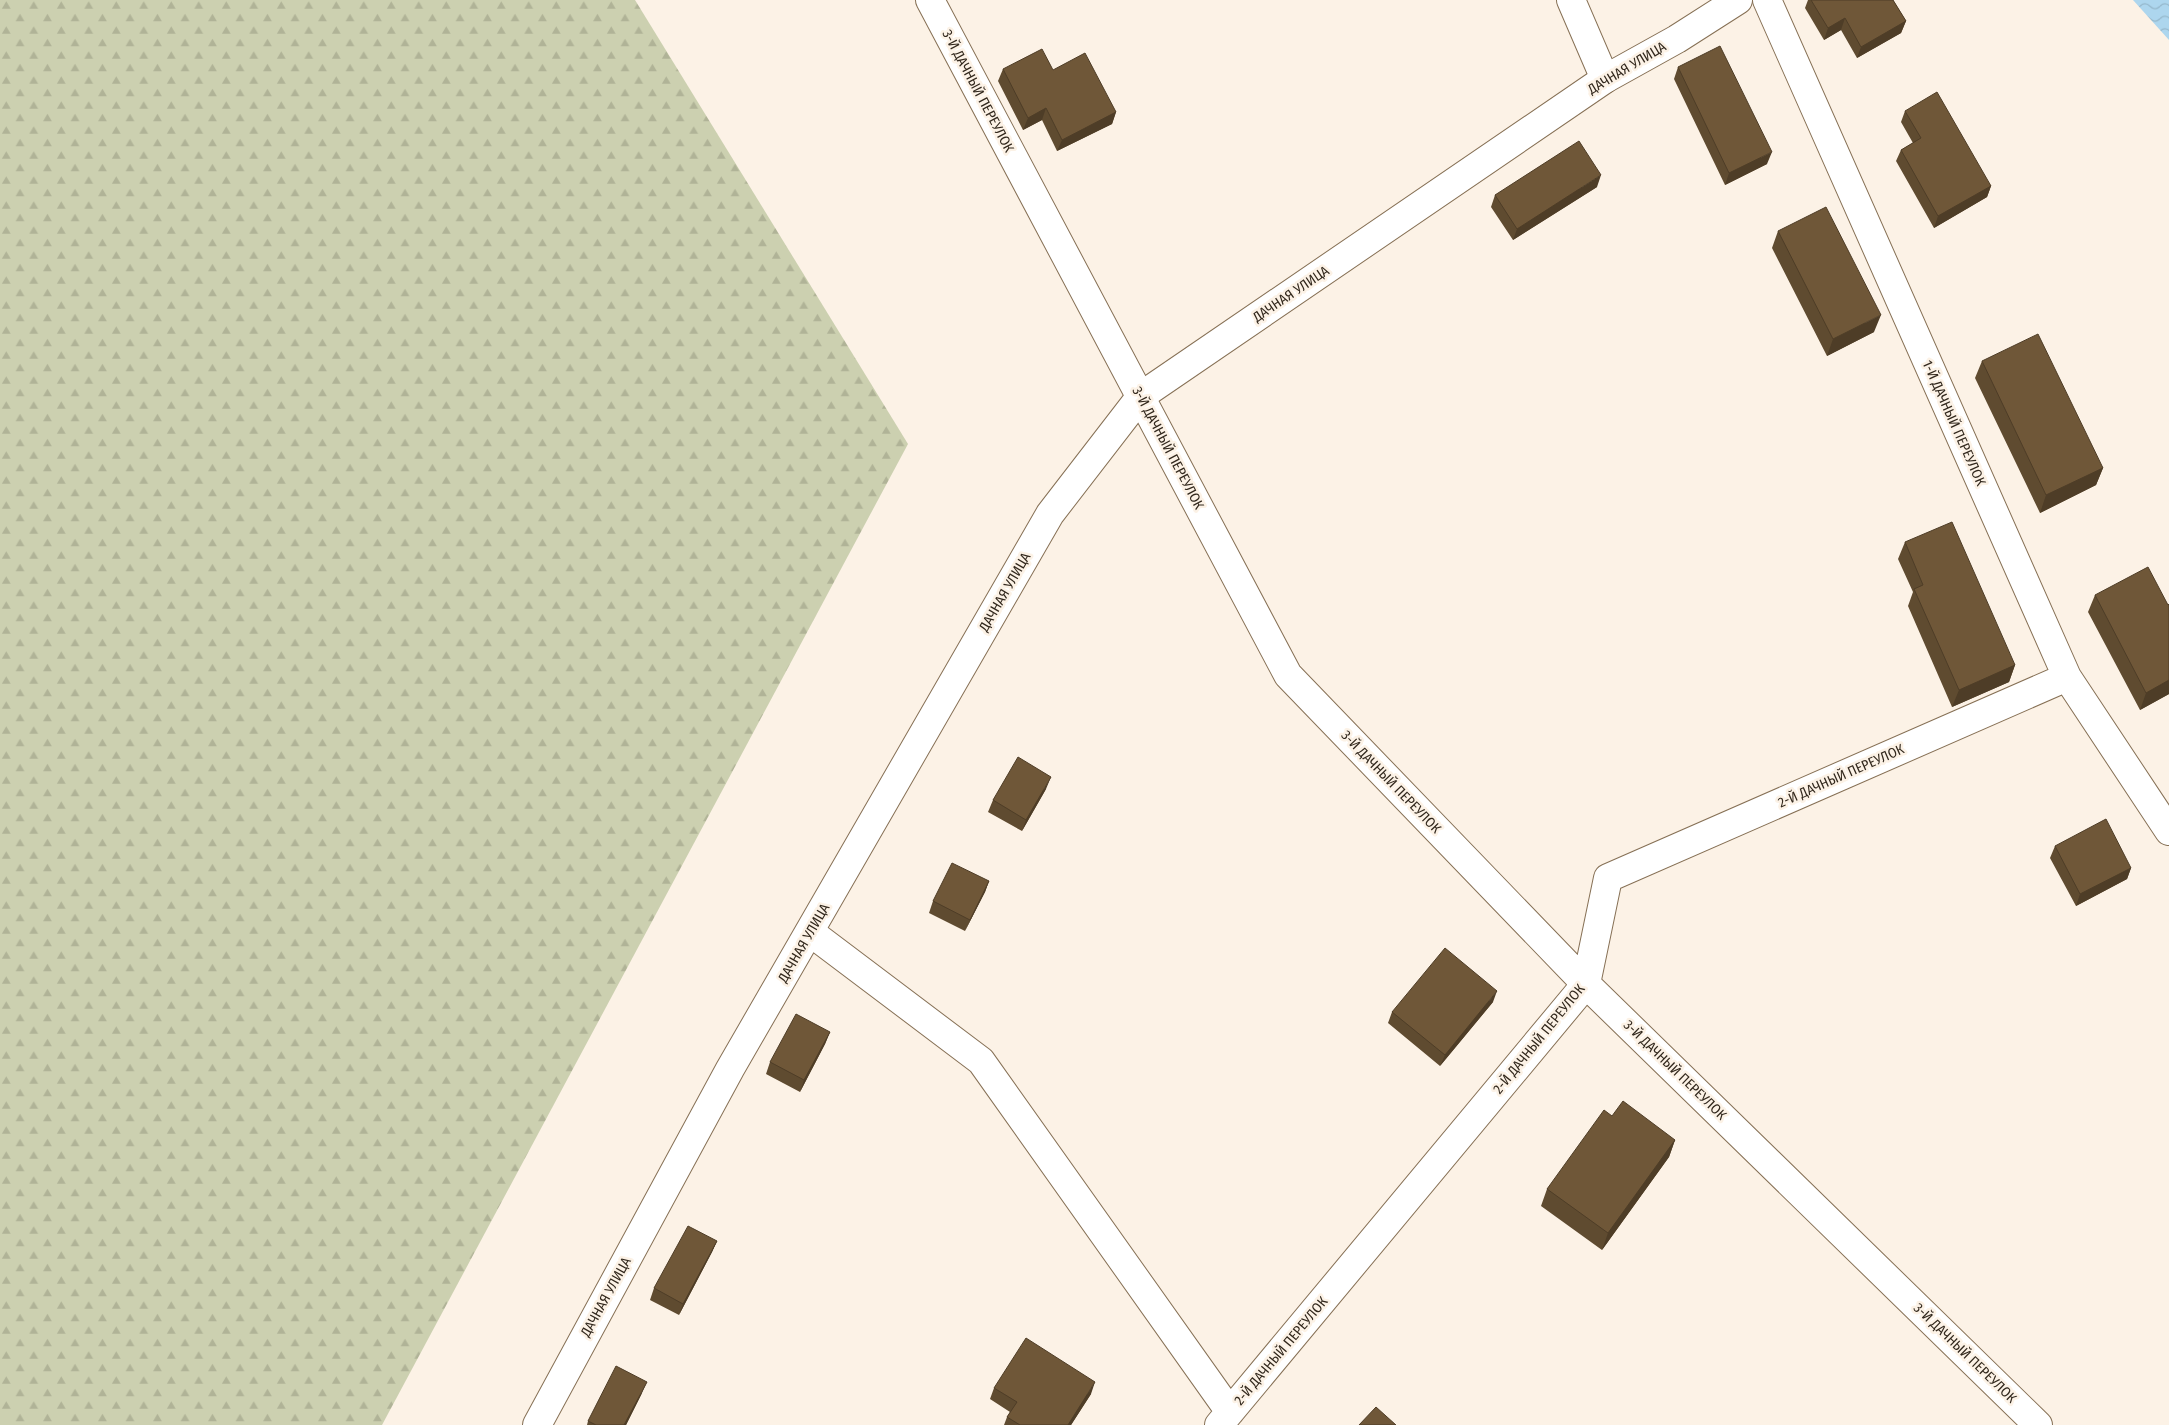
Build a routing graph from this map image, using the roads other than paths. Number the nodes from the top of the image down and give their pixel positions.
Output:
1 (930, 0) edge
2 (1571, 0) edge
3 (1738, 0) edge
4 (1767, 0) edge
5 (1606, 79) junction
6 (1141, 396) junction
7 (2067, 676) junction
8 (2169, 831) edge
9 (810, 932) junction
10 (1586, 984) junction
11 (1224, 1419) edge
12 (537, 1425) edge
13 (2038, 1425) edge

1 - 6 street, 3-Й ДАЧНЫЙ ПЕРЕУЛОК
2 - 5 street
3 - 5 street, ДАЧНАЯ УЛИЦА
4 - 7 street, 1-Й ДАЧНЫЙ ПЕРЕУЛОК
5 - 6 street, ДАЧНАЯ УЛИЦА
6 - 9 street, ДАЧНАЯ УЛИЦА
6 - 10 street, 3-Й ДАЧНЫЙ ПЕРЕУЛОК
7 - 8 street, 1-Й ДАЧНЫЙ ПЕРЕУЛОК
7 - 10 street, 2-Й ДАЧНЫЙ ПЕРЕУЛОК
9 - 11 street
9 - 12 street, ДАЧНАЯ УЛИЦА
10 - 11 street, 2-Й ДАЧНЫЙ ПЕРЕУЛОК
10 - 13 street, 3-Й ДАЧНЫЙ ПЕРЕУЛОК

